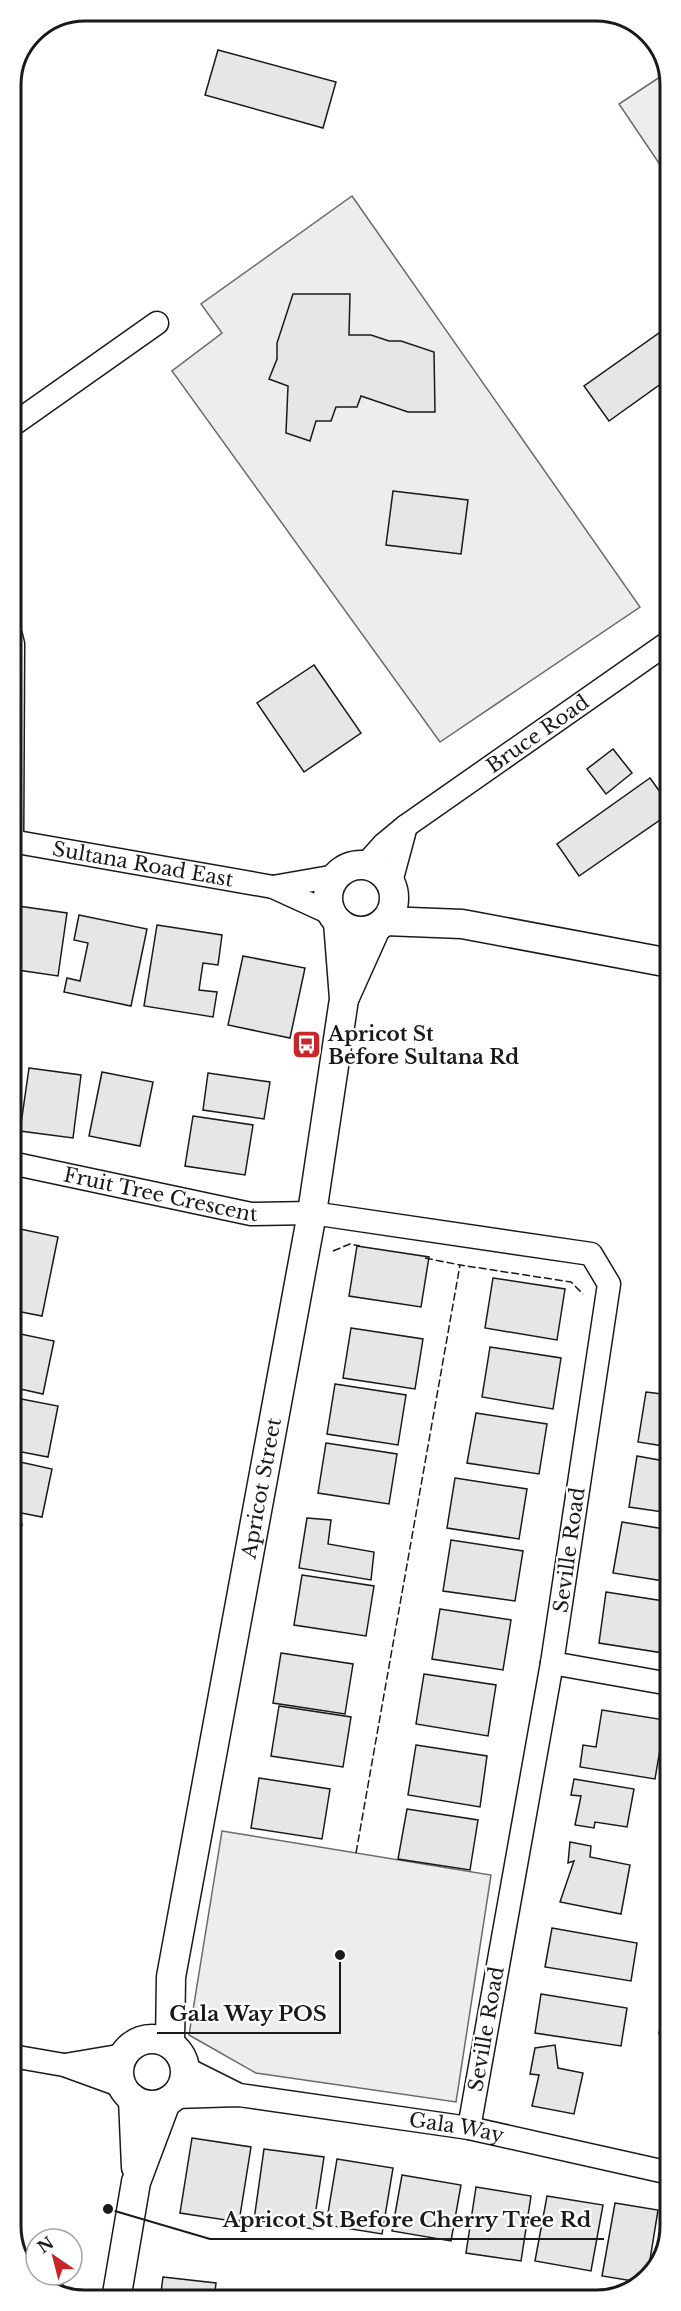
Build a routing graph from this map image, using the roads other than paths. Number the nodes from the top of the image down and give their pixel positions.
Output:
1 (157, 323) dead end
2 (21, 419) edge
3 (660, 648) edge
4 (406, 826) junction
5 (21, 843) edge
6 (366, 864) junction
7 (336, 876) junction
8 (273, 887) junction
9 (393, 887) junction
10 (335, 918) junction
11 (462, 924) junction
12 (380, 925) junction
13 (660, 961) edge
14 (344, 999) junction
15 (21, 1165) edge
16 (312, 1213) junction
17 (552, 1663) junction
18 (660, 1682) edge
19 (171, 1977) junction
20 (170, 2044) junction
21 (132, 2048) junction
22 (21, 2058) edge
23 (64, 2065) junction
24 (185, 2068) junction
25 (127, 2092) junction
26 (239, 2095) junction
27 (170, 2099) junction
28 (469, 2128) junction
29 (660, 2171) edge
30 (136, 2182) junction
31 (118, 2290) edge

1 - 2 street
3 - 4 street, Bruce Road
4 - 6 street, Bruce Road
4 - 9 street
5 - 8 street, Sultana Road East
6 - 7 street
6 - 9 street
7 - 8 street, Sultana Road East
7 - 10 street
8 - 10 street, Sultana Road East
9 - 11 street
9 - 12 street
10 - 12 street
10 - 14 street, Apricot Street
11 - 12 street
11 - 13 street
12 - 14 street, Apricot Street
14 - 16 street, Apricot Street
15 - 16 street, Fruit Tree Crescent
16 - 17 street, Seville Road
16 - 19 street, Apricot Street
17 - 18 street
17 - 28 street, Seville Road
19 - 20 street, Apricot Street
19 - 21 street, Apricot Street
20 - 21 street
20 - 24 street
21 - 23 street
21 - 25 street
22 - 23 street
23 - 25 street
24 - 26 street, Gala Way
24 - 27 street
25 - 27 street
25 - 30 street
26 - 27 street, Gala Way
26 - 28 street, Gala Way
27 - 30 street
28 - 29 street, Gala Way
30 - 31 street

